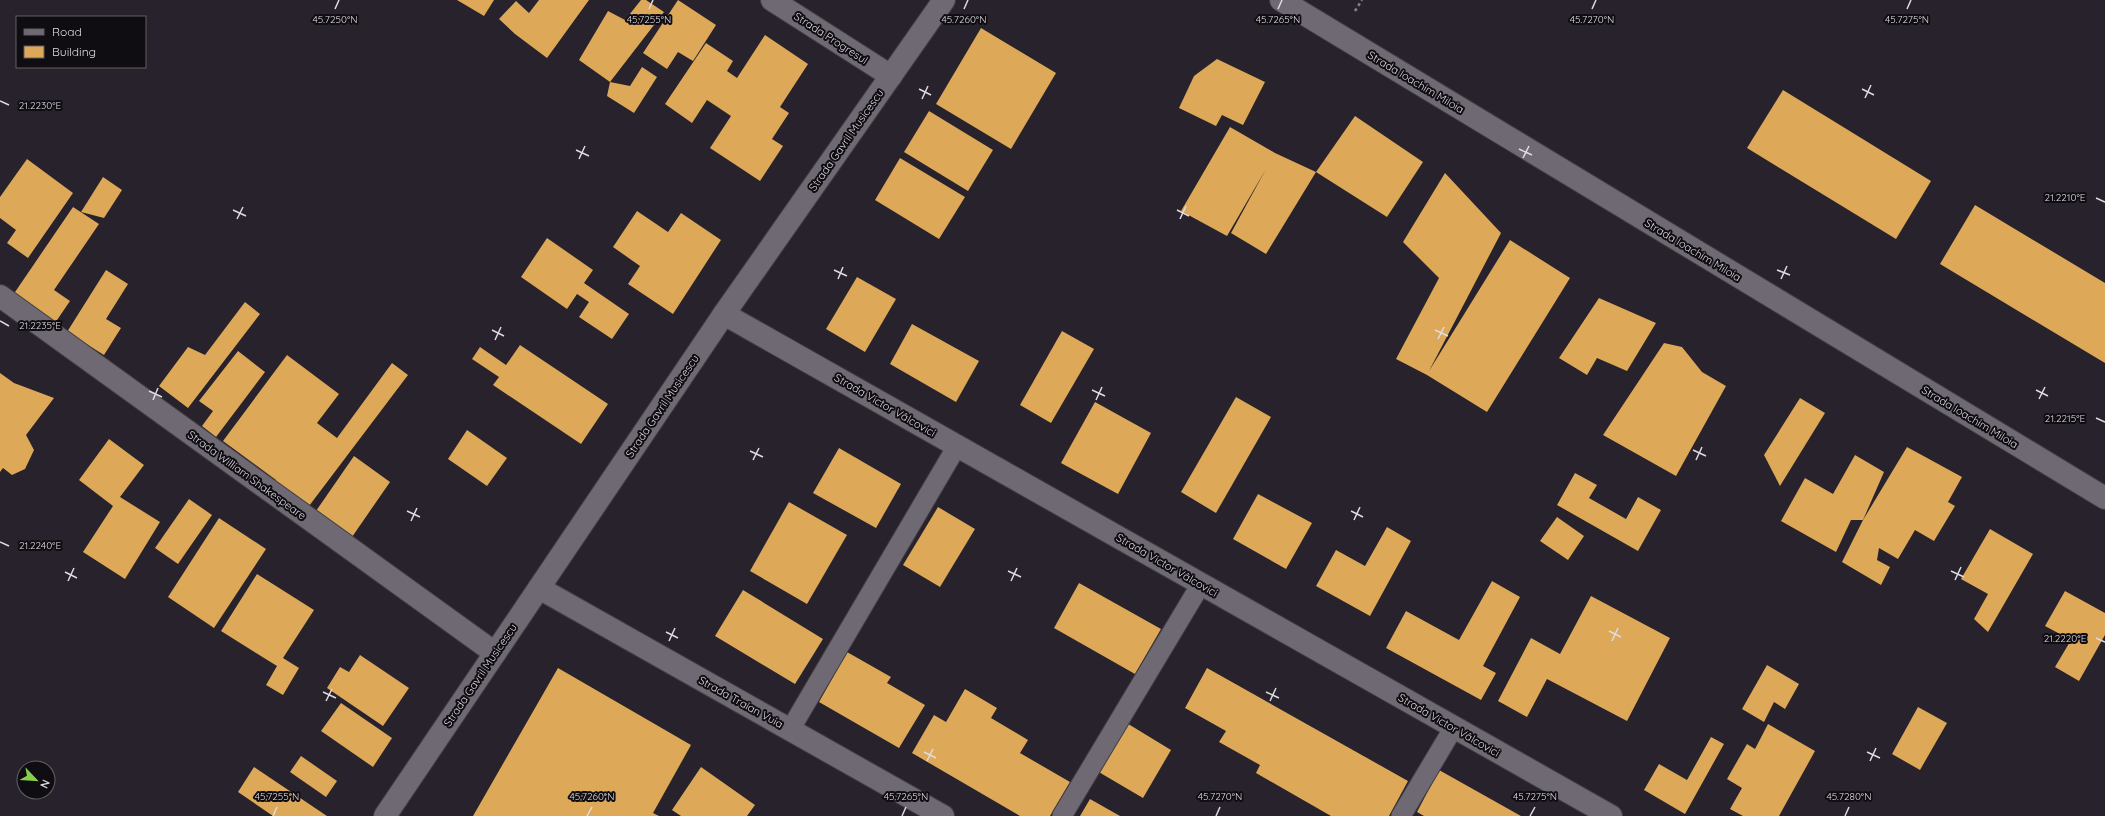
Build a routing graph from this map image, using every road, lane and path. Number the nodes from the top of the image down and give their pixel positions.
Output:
1 (772, 0) edge
2 (944, 0) edge
3 (1282, 0) edge
4 (1362, 0) edge
5 (1352, 17) dead end
6 (891, 76) junction
7 (0, 296) edge
8 (724, 314) junction
9 (957, 446) junction
10 (2105, 498) edge
11 (1201, 584) junction
12 (539, 588) junction
13 (495, 653) junction
14 (1454, 727) junction
15 (790, 730) junction
16 (385, 816) edge
17 (943, 816) edge
18 (1062, 816) edge
19 (1401, 816) edge
20 (1611, 816) edge

1 - 6 street, Strada Progresul
2 - 6 street, Strada Gavril Musicescu
3 - 10 street, Strada Ioachim Miloia
4 - 5 path
6 - 8 street, Strada Gavril Musicescu
7 - 13 street, Strada William Shakespeare
8 - 9 street, Strada Victor Vâlcovici
8 - 12 street, Strada Gavril Musicescu
9 - 11 street, Strada Victor Vâlcovici
9 - 15 lane
11 - 14 street, Strada Victor Vâlcovici
11 - 18 lane
12 - 13 street, Strada Gavril Musicescu
12 - 15 street, Strada Traian Vuia
13 - 16 street, Strada Gavril Musicescu
14 - 19 lane
14 - 20 street, Strada Victor Vâlcovici
15 - 17 street, Strada Traian Vuia

